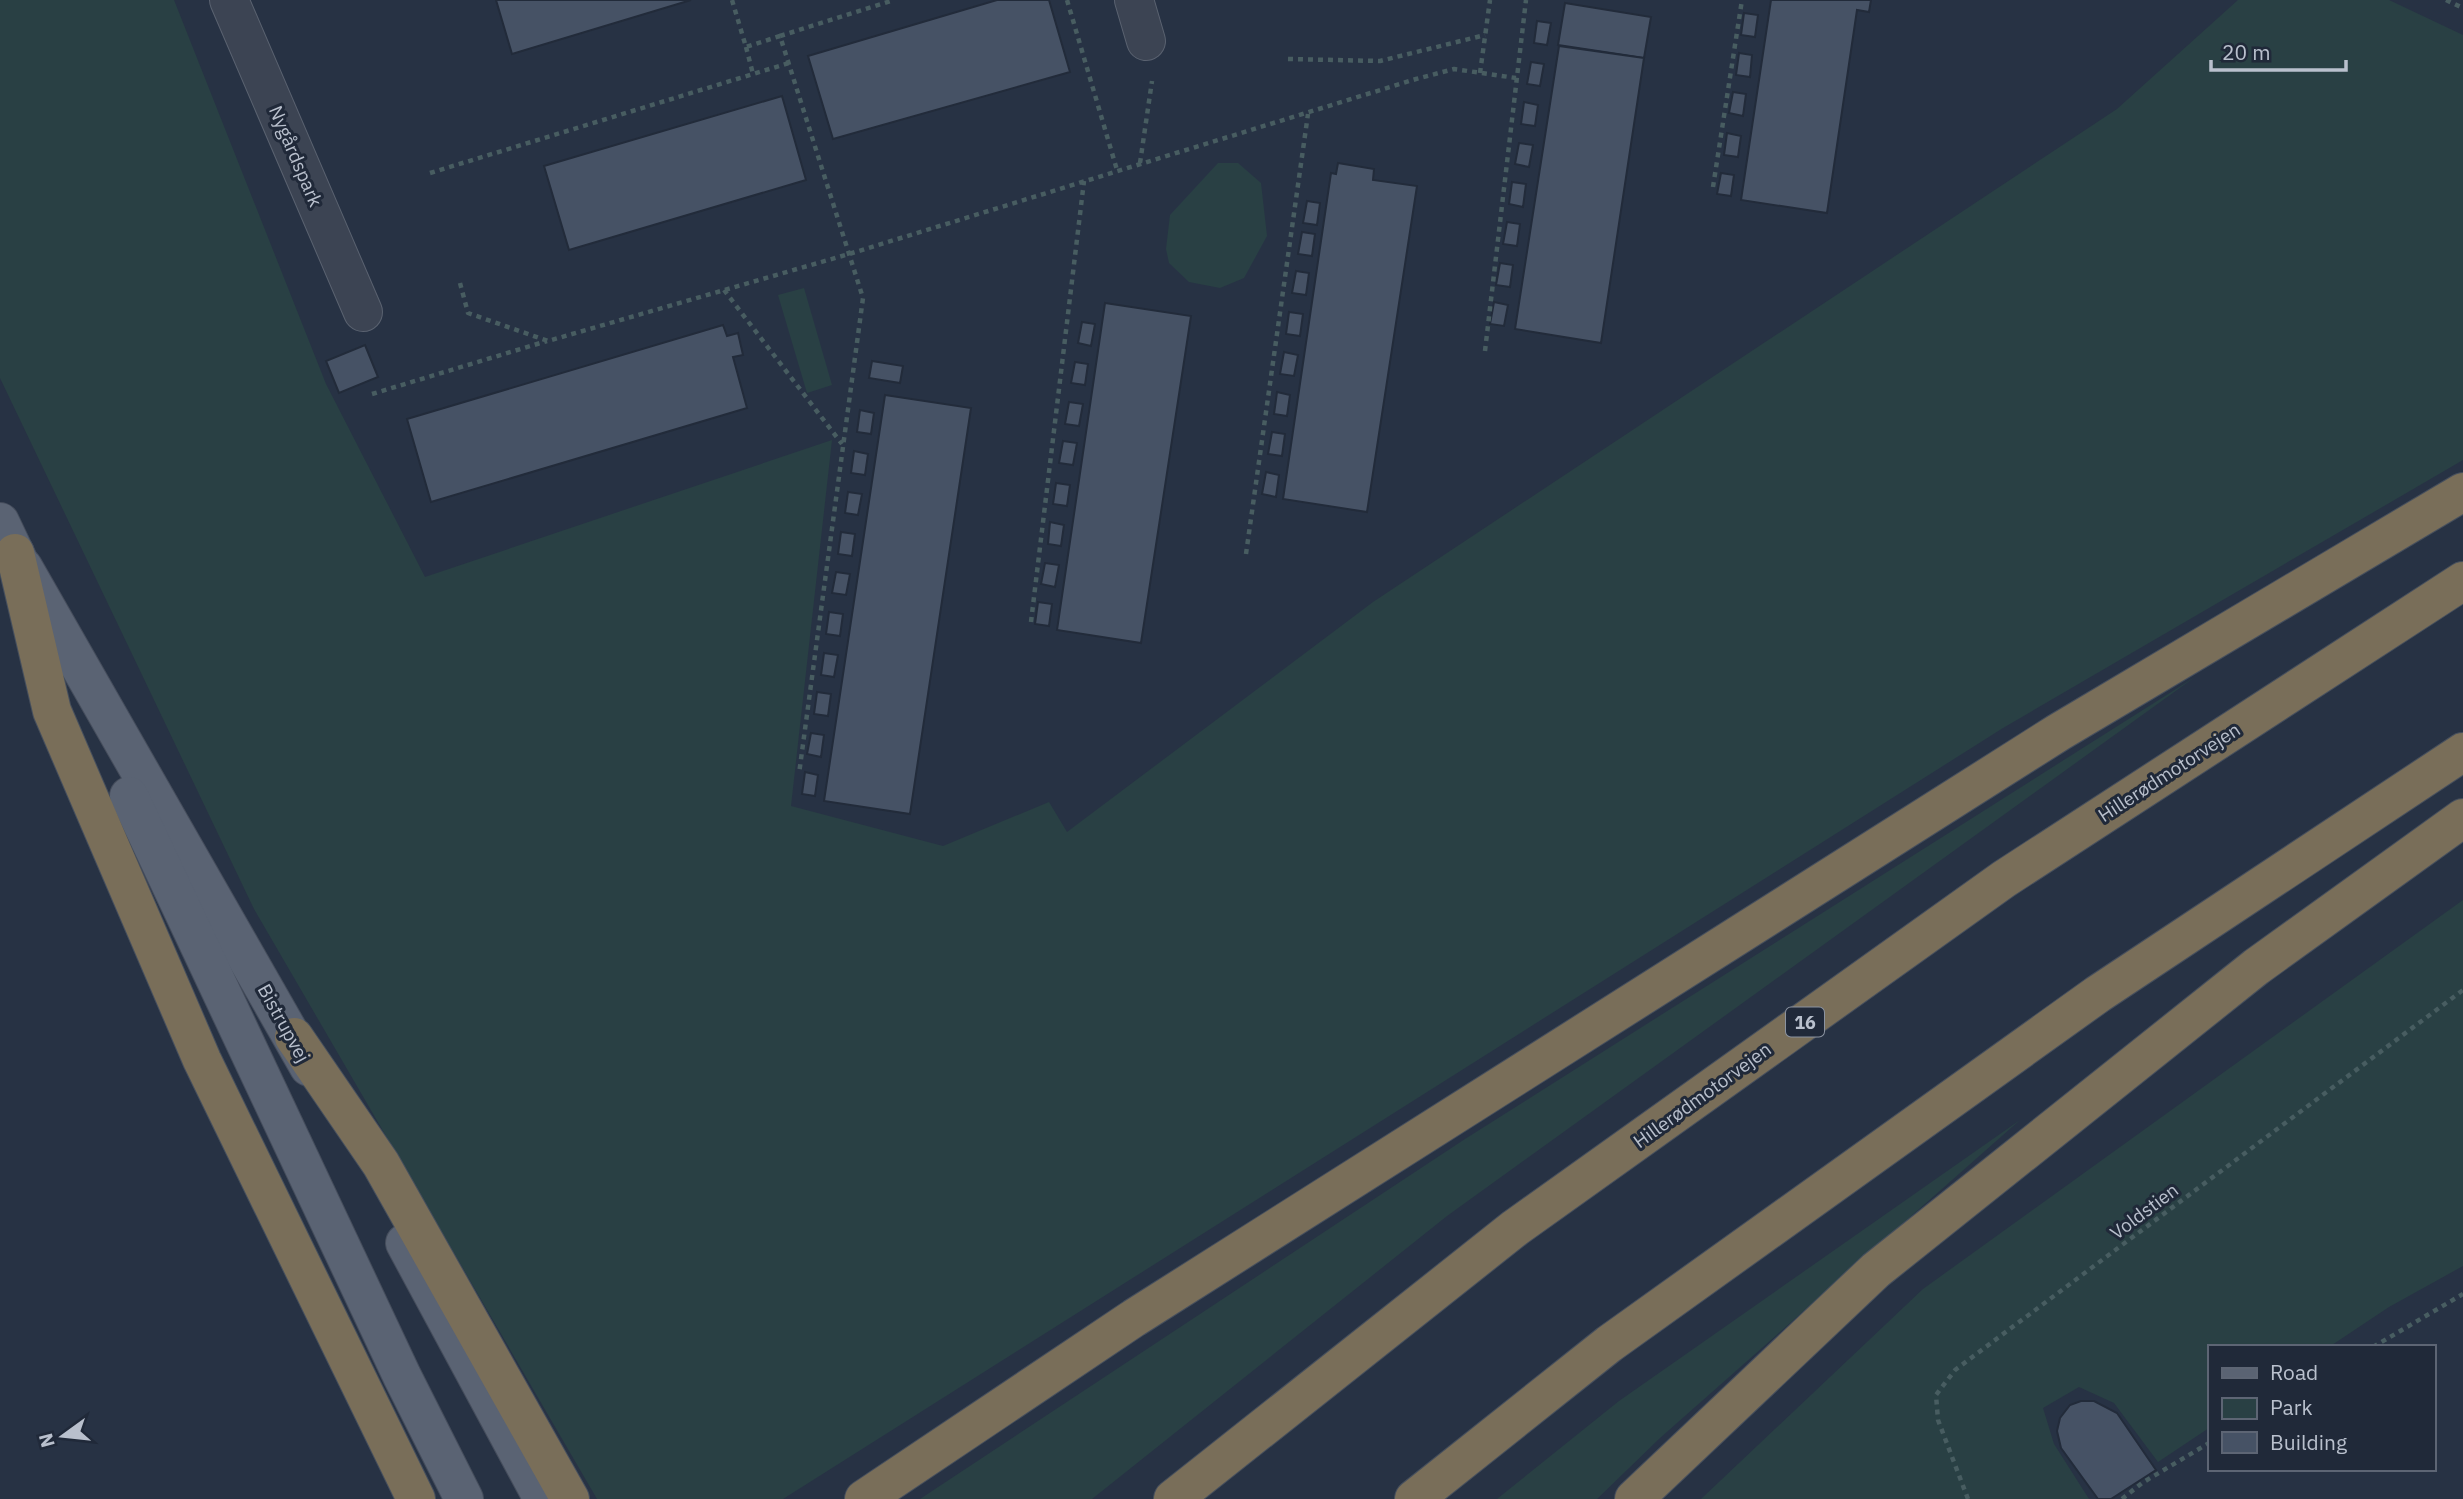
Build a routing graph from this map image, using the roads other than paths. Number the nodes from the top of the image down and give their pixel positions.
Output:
1 (229, 0) edge
2 (1134, 0) edge
3 (1149, 55) road end
4 (363, 312) dead end
5 (2463, 492) edge
6 (7, 537) edge
7 (2463, 581) edge
8 (2463, 752) edge
9 (2463, 818) edge
10 (294, 1038) junction
11 (416, 1499) edge
12 (464, 1499) edge
13 (543, 1499) edge
14 (570, 1499) edge
15 (864, 1499) edge
16 (1173, 1499) edge
17 (1414, 1499) edge
18 (1634, 1499) edge

1 - 4 street, Nygårdspark
2 - 3 street
5 - 15 highway
6 - 10 main road, Bistrupvej
6 - 11 highway
6 - 12 main road
7 - 16 highway, Hillerødmotorvejen / 16
8 - 17 highway
9 - 18 highway
10 - 13 main road, Bistrupvej
10 - 14 highway

